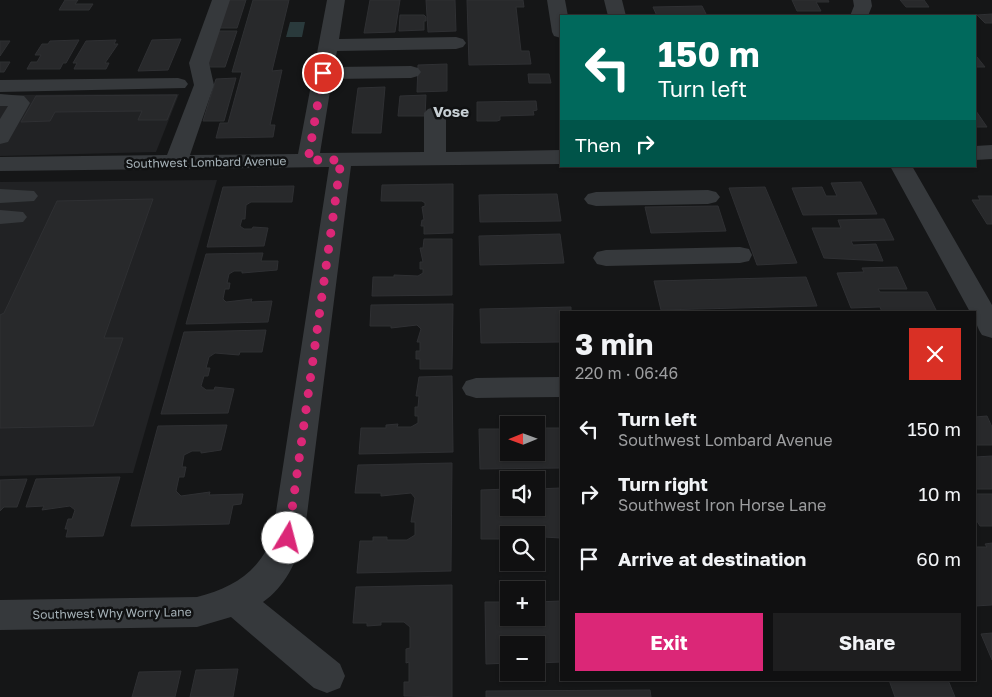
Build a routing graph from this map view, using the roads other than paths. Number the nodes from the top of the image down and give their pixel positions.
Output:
1 (221, 0) edge
2 (336, 0) edge
3 (556, 0) edge
4 (613, 0) edge
5 (862, 0) edge
6 (617, 15) edge
7 (859, 15) edge
8 (560, 26) edge
9 (456, 43) dead end
10 (328, 45) junction
11 (412, 72) dead end
12 (323, 73) junction
13 (178, 84) dead end
14 (0, 86) edge
15 (0, 100) edge
16 (435, 113) dead end
17 (0, 137) edge
18 (992, 152) edge
19 (976, 153) edge
20 (560, 157) edge
21 (435, 159) junction
22 (308, 160) junction
23 (341, 160) junction
24 (176, 162) junction
25 (0, 164) edge
26 (902, 167) edge
27 (26, 196) dead end
28 (708, 197) dead end
29 (596, 199) dead end
30 (3, 203) edge
31 (740, 255) dead end
32 (606, 258) dead end
33 (992, 329) edge
34 (560, 387) edge
35 (476, 388) dead end
36 (236, 600) junction
37 (0, 615) edge
38 (327, 676) dead end

1 - 24 street
2 - 10 street
3 - 8 street
4 - 6 street
5 - 7 street
9 - 10 street
10 - 12 street
11 - 12 street
12 - 22 street
13 - 14 street
15 - 17 street
16 - 21 street
18 - 19 street
20 - 21 street, Southwest Lombard Avenue
21 - 23 street, Southwest Lombard Avenue
22 - 23 street, Southwest Lombard Avenue
22 - 24 street, Southwest Lombard Avenue
23 - 36 street, Southwest Why Worry Lane
24 - 25 street, Southwest Lombard Avenue
26 - 33 street
27 - 30 street
28 - 29 street
31 - 32 street
34 - 35 street
36 - 37 street, Southwest Why Worry Lane
36 - 38 street

